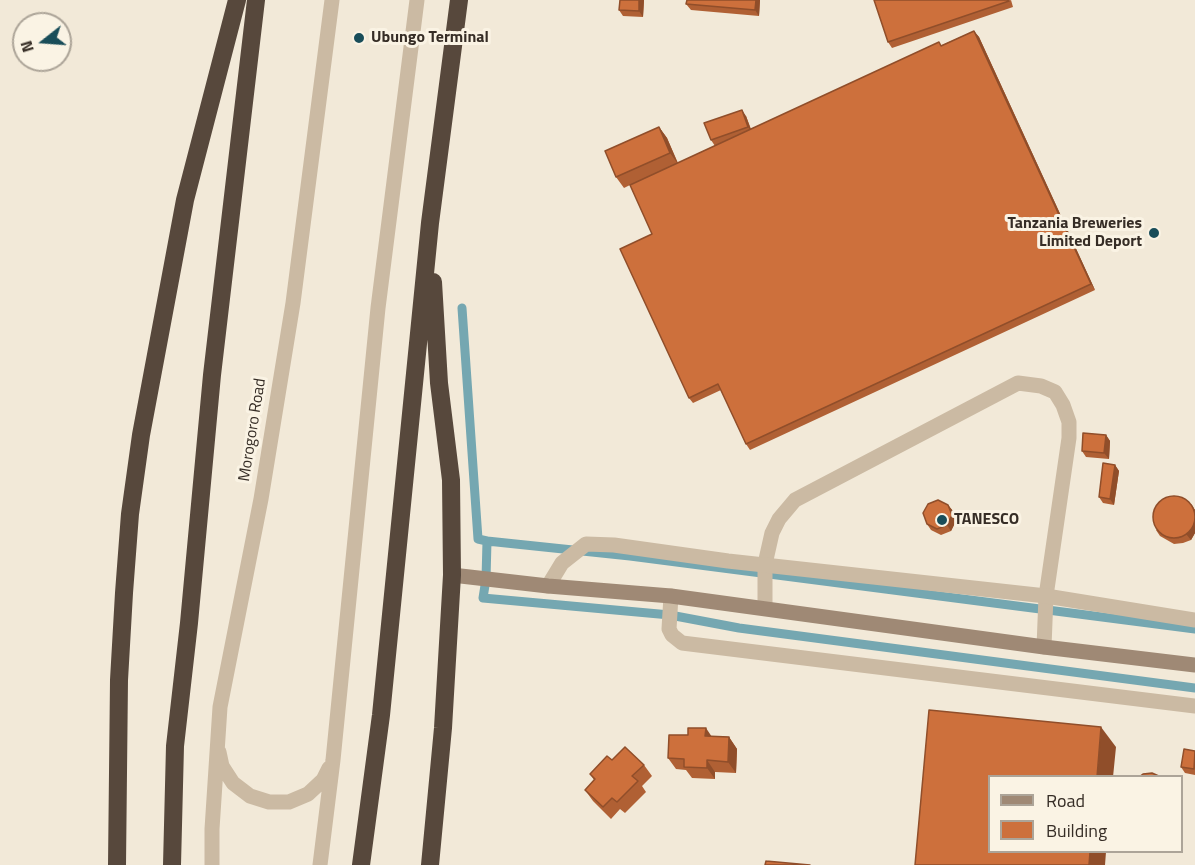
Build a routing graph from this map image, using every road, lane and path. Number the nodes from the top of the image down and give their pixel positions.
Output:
1 (237, 0) edge
2 (256, 0) edge
3 (332, 0) edge
4 (417, 0) edge
5 (459, 0) edge
6 (430, 223) junction
7 (765, 564) junction
8 (452, 575) junction
9 (548, 586) junction
10 (671, 596) junction
11 (1046, 596) junction
12 (765, 608) junction
13 (1195, 620) edge
14 (1044, 647) junction
15 (1195, 665) edge
16 (1195, 706) edge
17 (217, 726) junction
18 (333, 760) junction
19 (117, 865) edge
20 (172, 865) edge
21 (213, 865) edge
22 (320, 865) edge
23 (361, 865) edge
24 (430, 865) edge

1 - 19 highway
2 - 20 highway
3 - 17 street, Morogoro Road
4 - 18 street
5 - 6 highway
6 - 8 highway
6 - 23 highway
7 - 9 street
7 - 11 street
7 - 11 street
7 - 12 street
8 - 9 main road
8 - 24 highway
9 - 10 main road
10 - 12 main road
10 - 16 street
11 - 13 street
11 - 14 street
12 - 14 main road
14 - 15 main road
17 - 18 street
17 - 21 street, Morogoro Road
18 - 22 street

